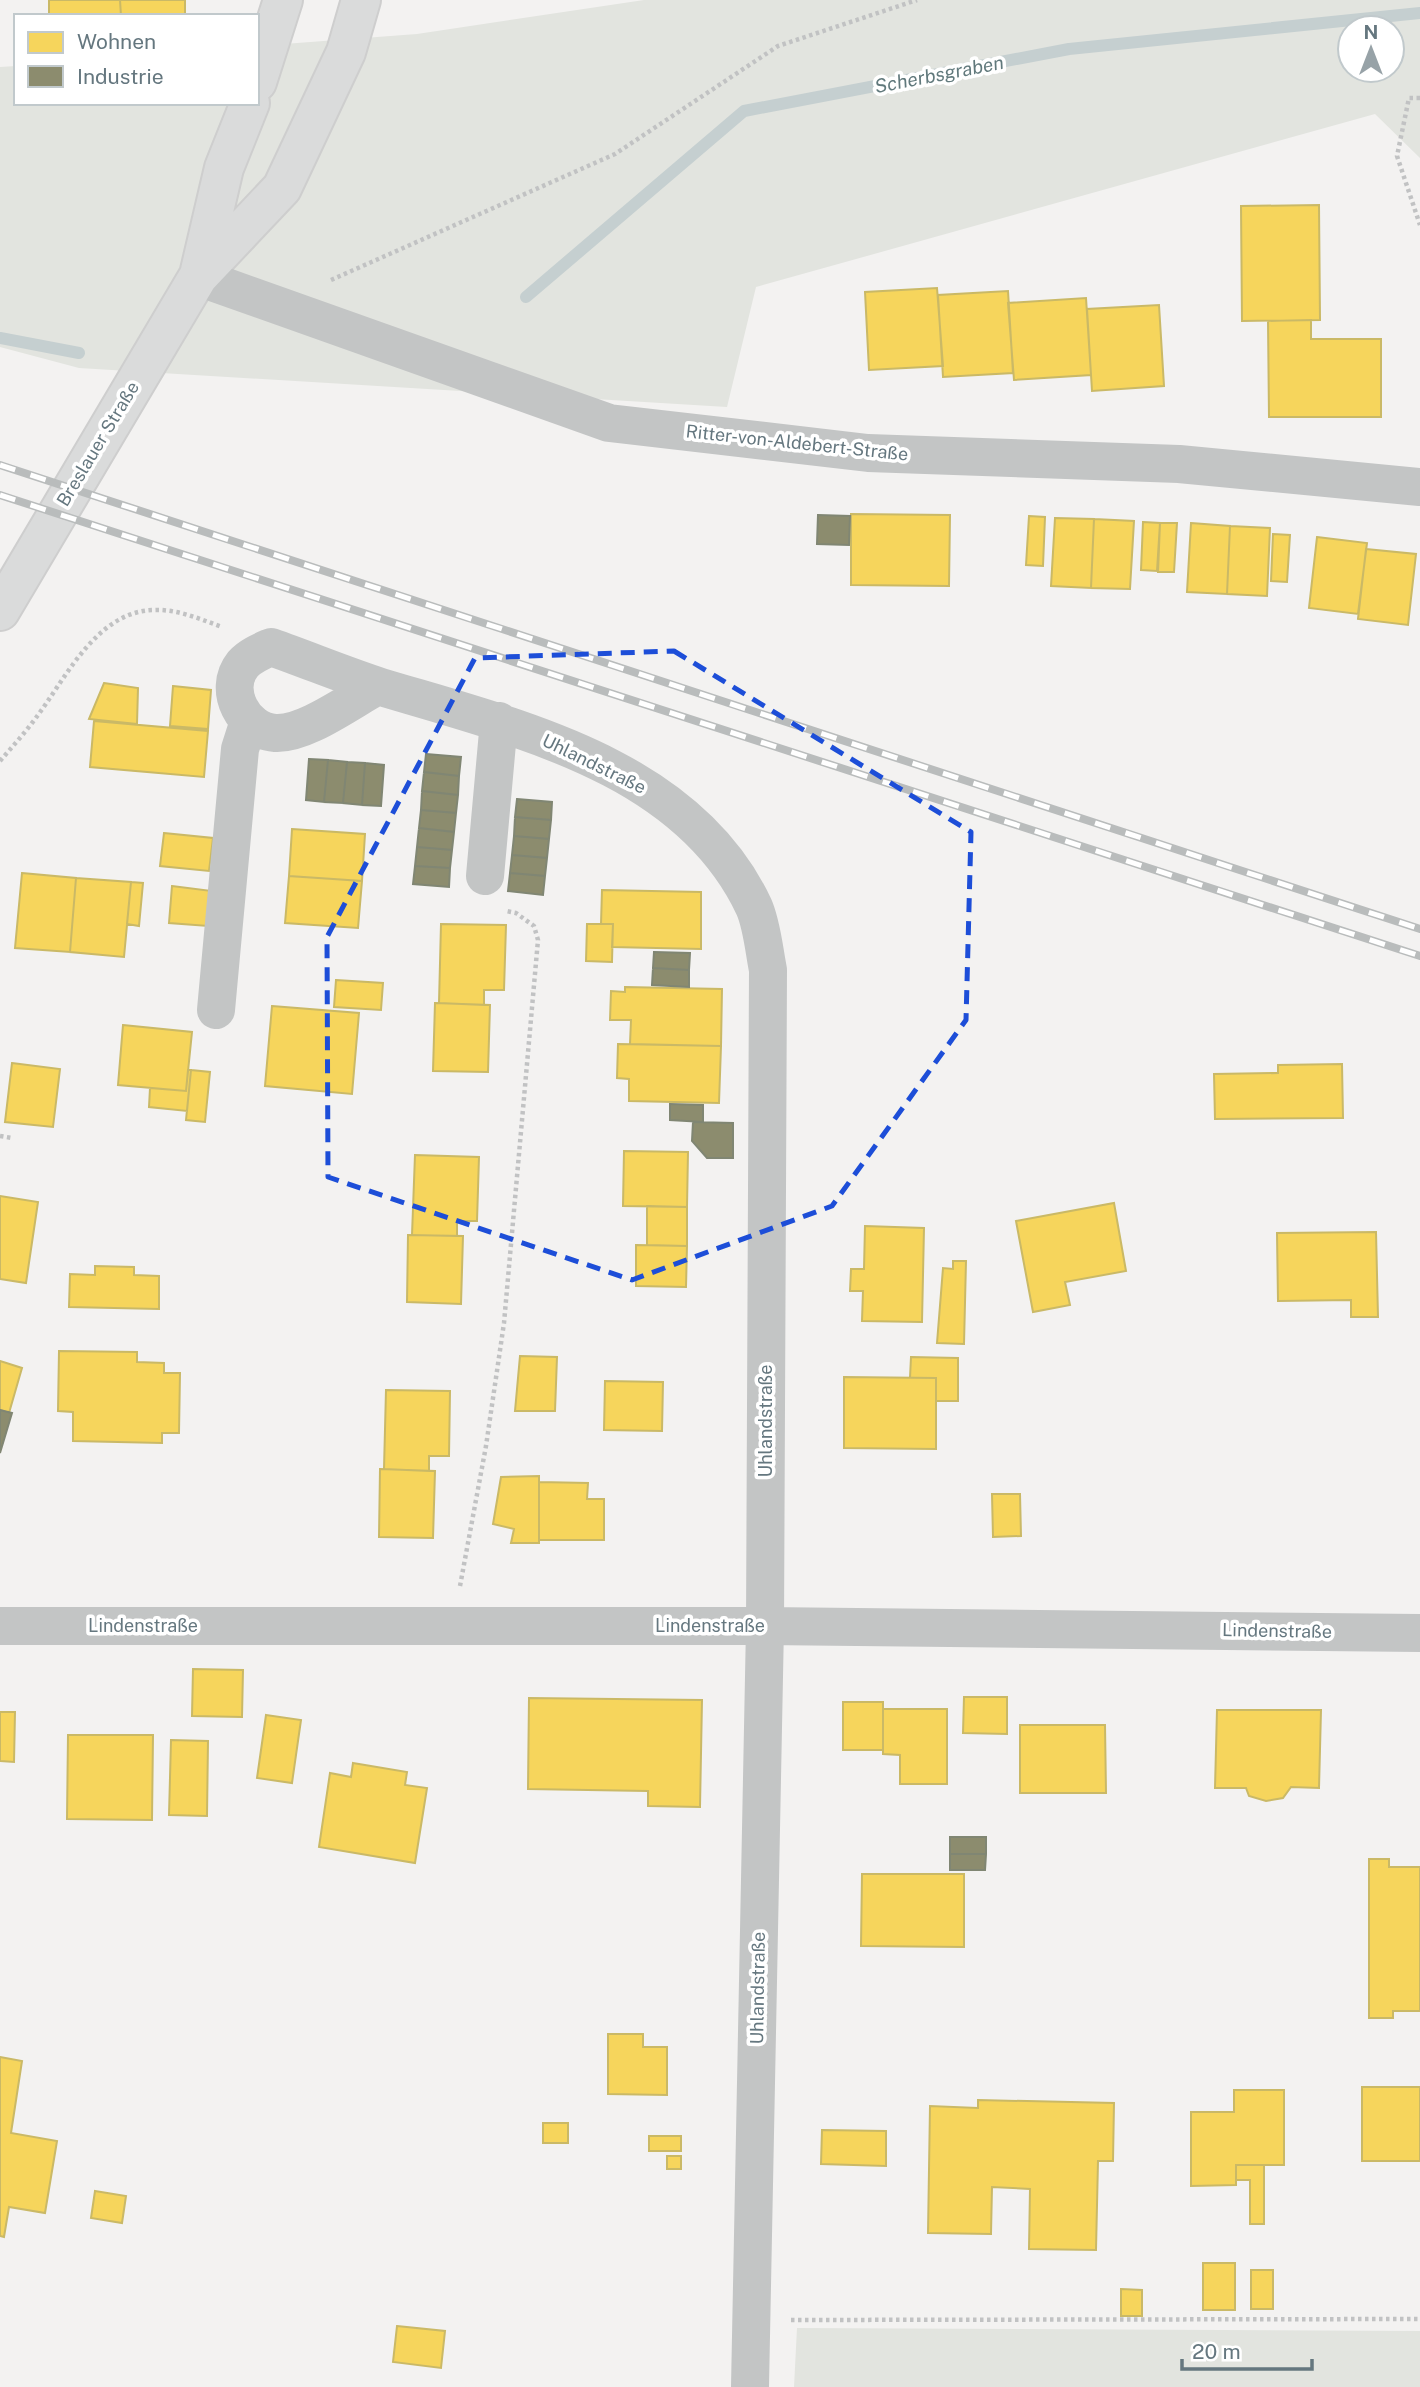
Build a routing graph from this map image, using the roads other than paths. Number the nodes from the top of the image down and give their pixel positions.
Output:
1 (283, 0) edge
2 (361, 0) edge
3 (259, 76) edge
4 (249, 105) edge
5 (198, 278) junction
6 (1420, 486) edge
7 (0, 611) edge
8 (378, 685) junction
9 (499, 721) junction
10 (248, 723) junction
11 (485, 876) road end
12 (216, 1010) dead end
13 (0, 1626) edge
14 (765, 1626) junction
15 (1420, 1633) edge
16 (750, 2387) edge

1 - 3 main road
2 - 5 main road, Breslauer Straße
4 - 5 main road, Breslauer Straße
5 - 6 street, Ritter-von-Aldebert-Straße
5 - 7 main road, Breslauer Straße
8 - 9 street, Uhlandstraße
8 - 10 street
8 - 10 street, Uhlandstraße
9 - 11 street
9 - 14 street, Uhlandstraße
10 - 12 street
13 - 14 street, Lindenstraße
14 - 15 street, Lindenstraße
14 - 16 street, Uhlandstraße

